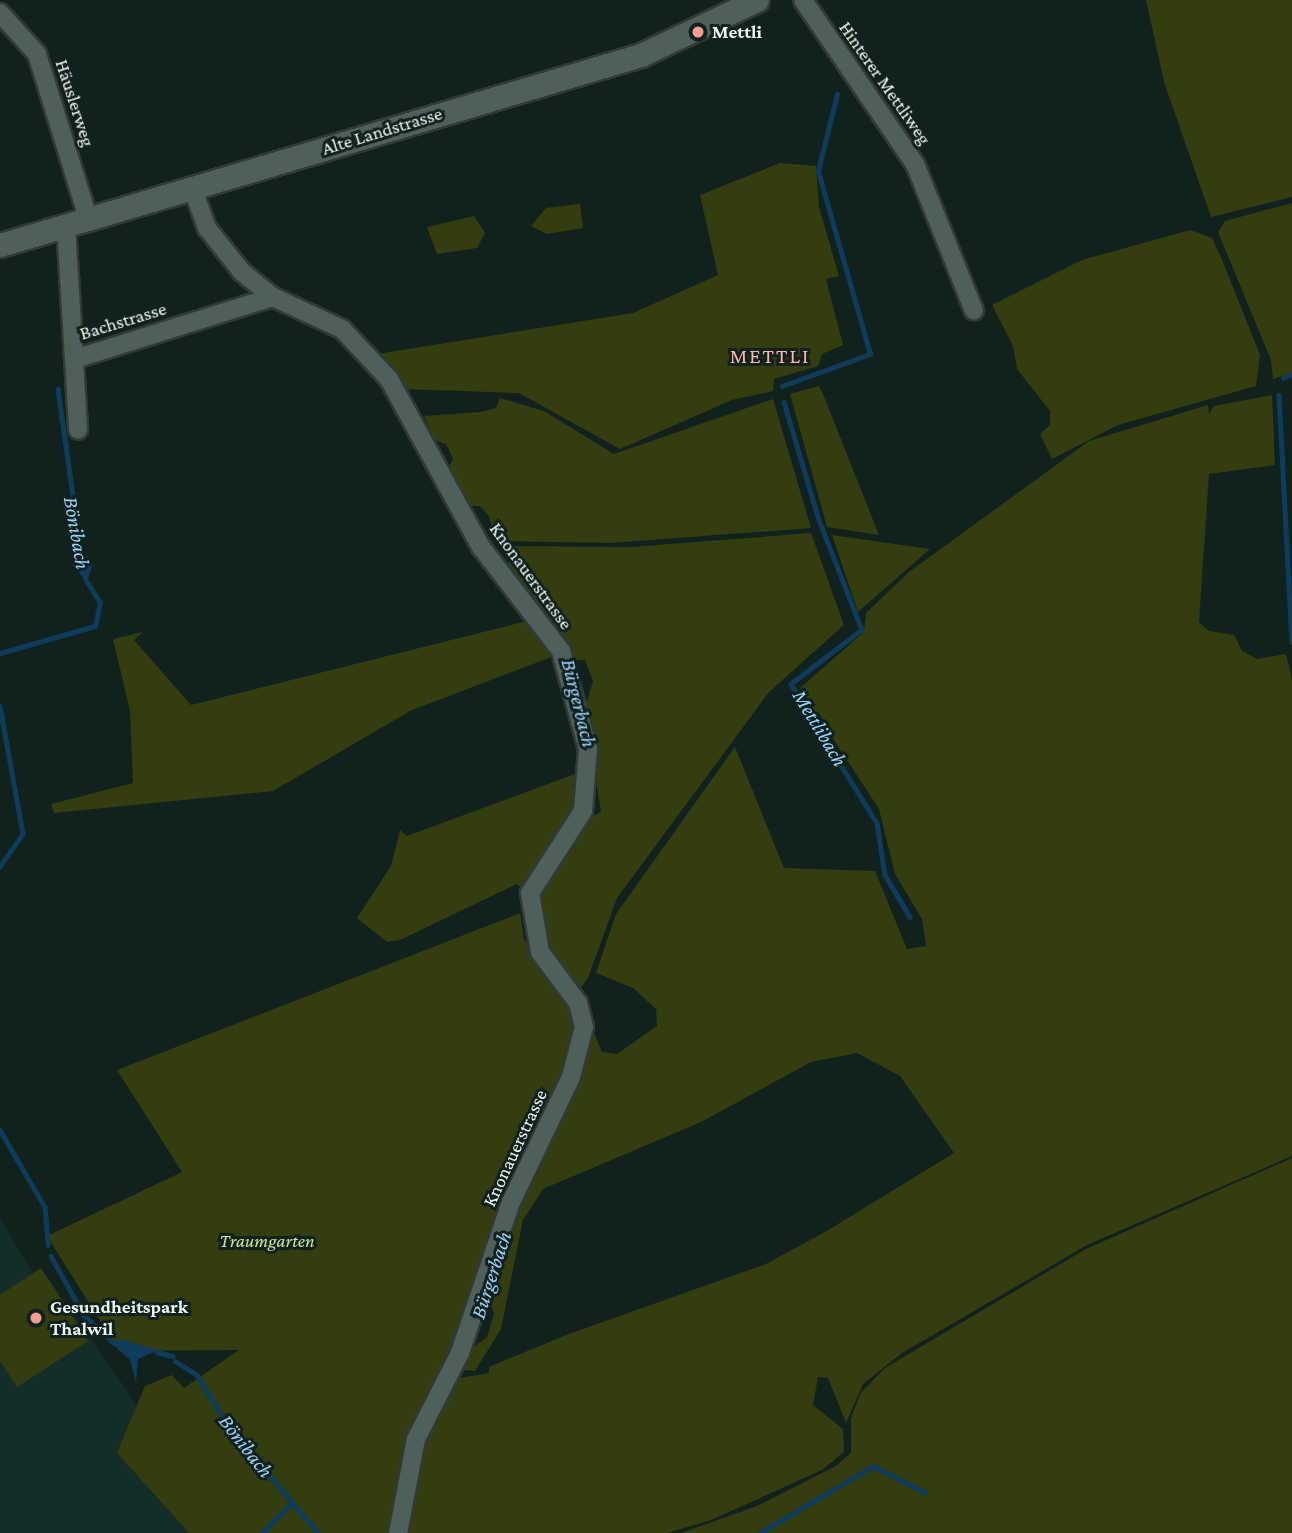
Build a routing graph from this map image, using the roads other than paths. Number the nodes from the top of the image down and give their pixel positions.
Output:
1 (757, 0) edge
2 (803, 0) edge
3 (0, 13) edge
4 (192, 187) junction
5 (77, 222) junction
6 (0, 246) edge
7 (273, 296) junction
8 (974, 311) dead end
9 (75, 359) junction
10 (78, 430) dead end
11 (398, 1533) edge

1 - 4 main road, Alte Landstrasse
2 - 8 street, Hinterer Mettliweg
3 - 5 street, Häuslerweg
4 - 5 main road, Alte Landstrasse
4 - 7 street, Knonauerstrasse
5 - 6 main road, Alte Landstrasse
5 - 9 street, Bachstrasse
7 - 9 street, Bachstrasse
7 - 11 street, Knonauerstrasse
9 - 10 street

